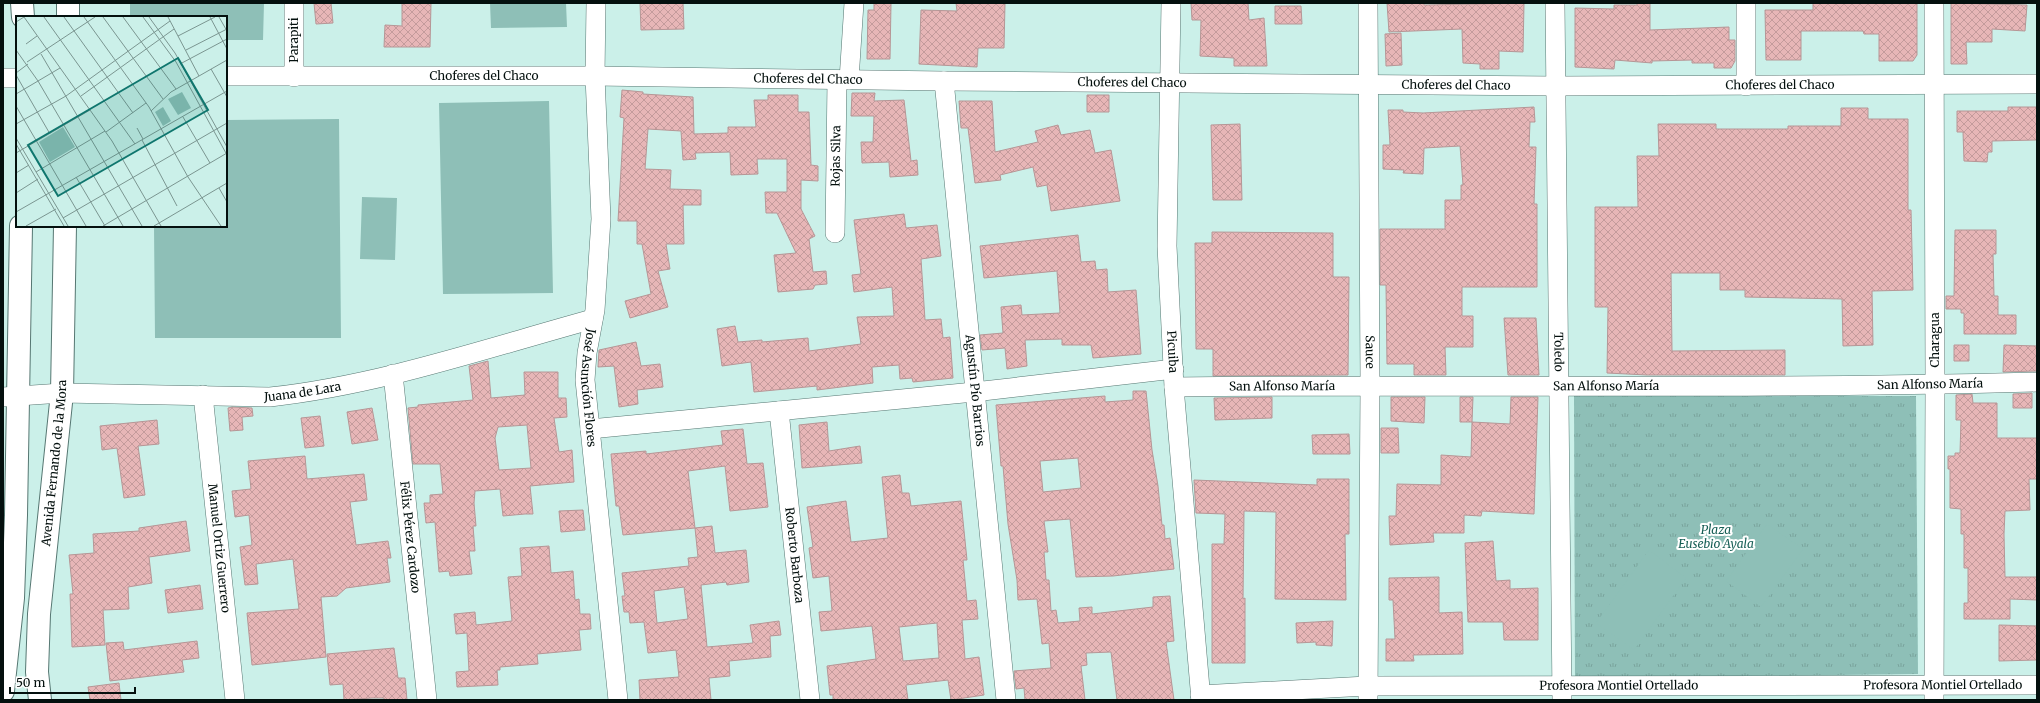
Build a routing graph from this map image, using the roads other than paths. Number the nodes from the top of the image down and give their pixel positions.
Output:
1 (22, 3) edge
2 (68, 3) edge
3 (294, 3) edge
4 (596, 3) edge
5 (854, 3) edge
6 (1171, 3) edge
7 (1368, 3) edge
8 (1555, 3) edge
9 (1746, 3) edge
10 (1934, 3) edge
11 (23, 16) edge
12 (68, 16) edge
13 (227, 76) edge
14 (595, 76) junction
15 (294, 77) junction
16 (3, 78) edge
17 (16, 78) edge
18 (844, 80) junction
19 (944, 81) junction
20 (1170, 83) junction
21 (1934, 84) junction
22 (2037, 84) edge
23 (1368, 85) junction
24 (1556, 86) junction
25 (1746, 86) junction
26 (21, 227) edge
27 (65, 227) edge
28 (835, 233) dead end
29 (593, 319) junction
30 (393, 374) junction
31 (1174, 378) junction
32 (2037, 382) edge
33 (1370, 385) junction
34 (1559, 385) junction
35 (1935, 385) junction
36 (974, 392) junction
37 (62, 393) junction
38 (203, 395) junction
39 (10, 397) edge
40 (779, 411) junction
41 (590, 429) junction
42 (6, 628) edge
43 (2037, 685) edge
44 (3, 691) edge
45 (1934, 692) edge
46 (1368, 693) edge
47 (1562, 693) edge
48 (1748, 693) edge
49 (1201, 697) edge
50 (40, 700) edge
51 (235, 700) edge
52 (427, 700) edge
53 (618, 700) edge
54 (810, 700) edge
55 (1006, 700) edge

1 - 11 main road
2 - 12 main road
3 - 15 street, Parapiti
4 - 14 street, José Asunción Flores
5 - 18 street, Rojas Silva
6 - 20 street, Picuiba
7 - 23 street, Sauce
8 - 24 street, Toledo
9 - 25 street
10 - 21 street, Charagua
13 - 15 street, Choferes del Chaco
14 - 15 street, Choferes del Chaco
14 - 18 street, Choferes del Chaco
14 - 29 street, José Asunción Flores
16 - 17 street
18 - 19 street, Choferes del Chaco
18 - 28 street, Rojas Silva
19 - 20 street, Choferes del Chaco
19 - 36 street, Agustín Pío Barrios
20 - 23 street, Choferes del Chaco
20 - 31 street, Picuiba
21 - 22 street, Choferes del Chaco
21 - 25 street, Choferes del Chaco
21 - 35 street, Charagua
23 - 24 street, Choferes del Chaco
23 - 33 street, Sauce
24 - 25 street, Choferes del Chaco
24 - 34 street, Toledo
26 - 39 main road
27 - 37 main road, Avenida Fernando de la Mora
29 - 30 street, Juana de Lara
29 - 41 street, José Asunción Flores
30 - 38 street, Juana de Lara
30 - 52 street, Félix Pérez Cardozo
31 - 33 street, San Alfonso María
31 - 36 street, San Alfonso María
31 - 49 street, Picuiba
32 - 35 street, San Alfonso María
33 - 34 street, San Alfonso María
33 - 46 street, Sauce
34 - 35 street, San Alfonso María
34 - 47 street, Toledo
35 - 45 street, Charagua
36 - 40 street, San Alfonso María
36 - 55 street, Agustín Pío Barrios
37 - 38 street, Juana de Lara
37 - 39 street, Juana de Lara
37 - 50 main road, Avenida Fernando de la Mora
38 - 51 street, Manuel Ortiz Guerrero
39 - 42 main road
40 - 41 street, San Alfonso María
40 - 54 street, Roberto Barboza
41 - 53 street, José Asunción Flores
42 - 44 main road
43 - 45 street, Profesora Montiel Ortellado
45 - 48 street, Profesora Montiel Ortellado
46 - 47 street, Profesora Montiel Ortellado
46 - 49 street, Profesora Montiel Ortellado
47 - 48 street, Profesora Montiel Ortellado

